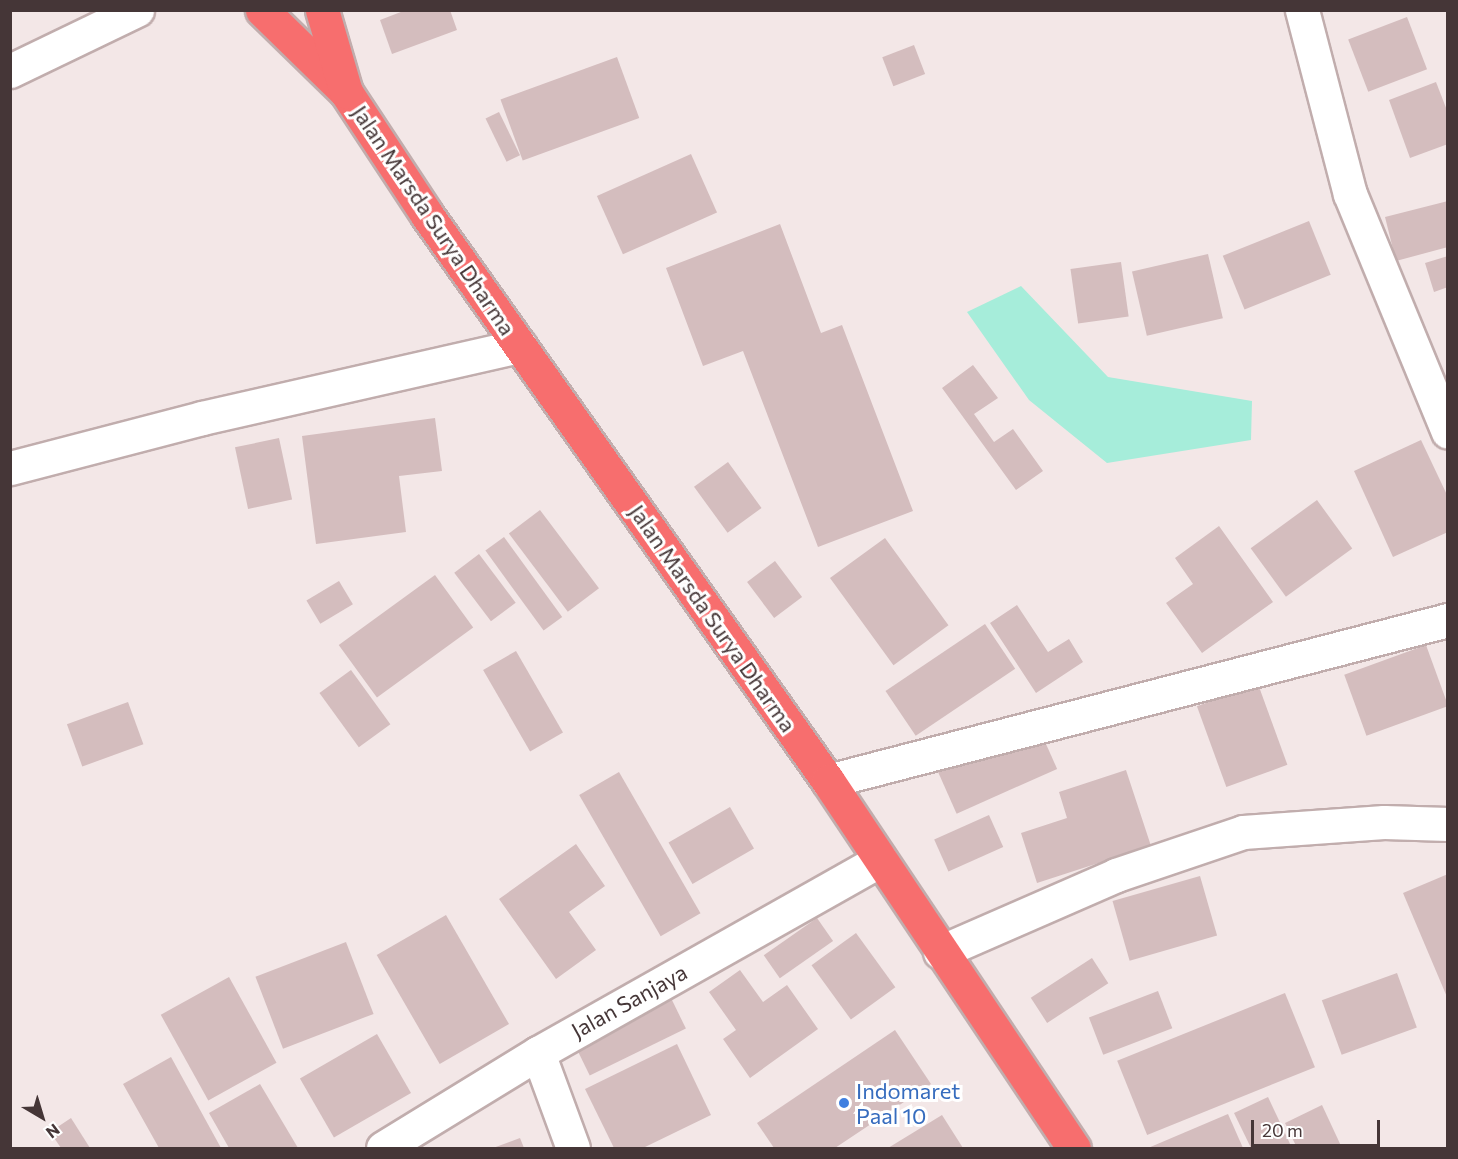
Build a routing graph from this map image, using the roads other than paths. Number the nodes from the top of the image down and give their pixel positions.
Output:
1 (136, 10) edge
2 (262, 10) edge
3 (322, 10) edge
4 (1302, 10) edge
5 (10, 71) edge
6 (346, 92) junction
7 (520, 346) junction
8 (1448, 432) edge
9 (10, 468) edge
10 (1448, 620) edge
11 (828, 781) junction
12 (1448, 824) edge
13 (880, 860) junction
14 (940, 952) junction
15 (538, 1053) junction
16 (382, 1149) edge
17 (573, 1149) edge
18 (1074, 1149) edge

1 - 5 street
2 - 6 highway
3 - 6 highway
4 - 8 street
6 - 7 highway, Jalan Marsda Surya Dharma
7 - 9 street
7 - 11 highway, Jalan Marsda Surya Dharma
10 - 11 street
11 - 13 highway, Jalan Marsda Surya Dharma
12 - 14 street
13 - 14 highway, Jalan Marsda Surya Dharma
13 - 15 street, Jalan Sanjaya
14 - 18 highway, Jalan Marsda Surya Dharma
15 - 16 street, Jalan Sanjaya
15 - 17 street

